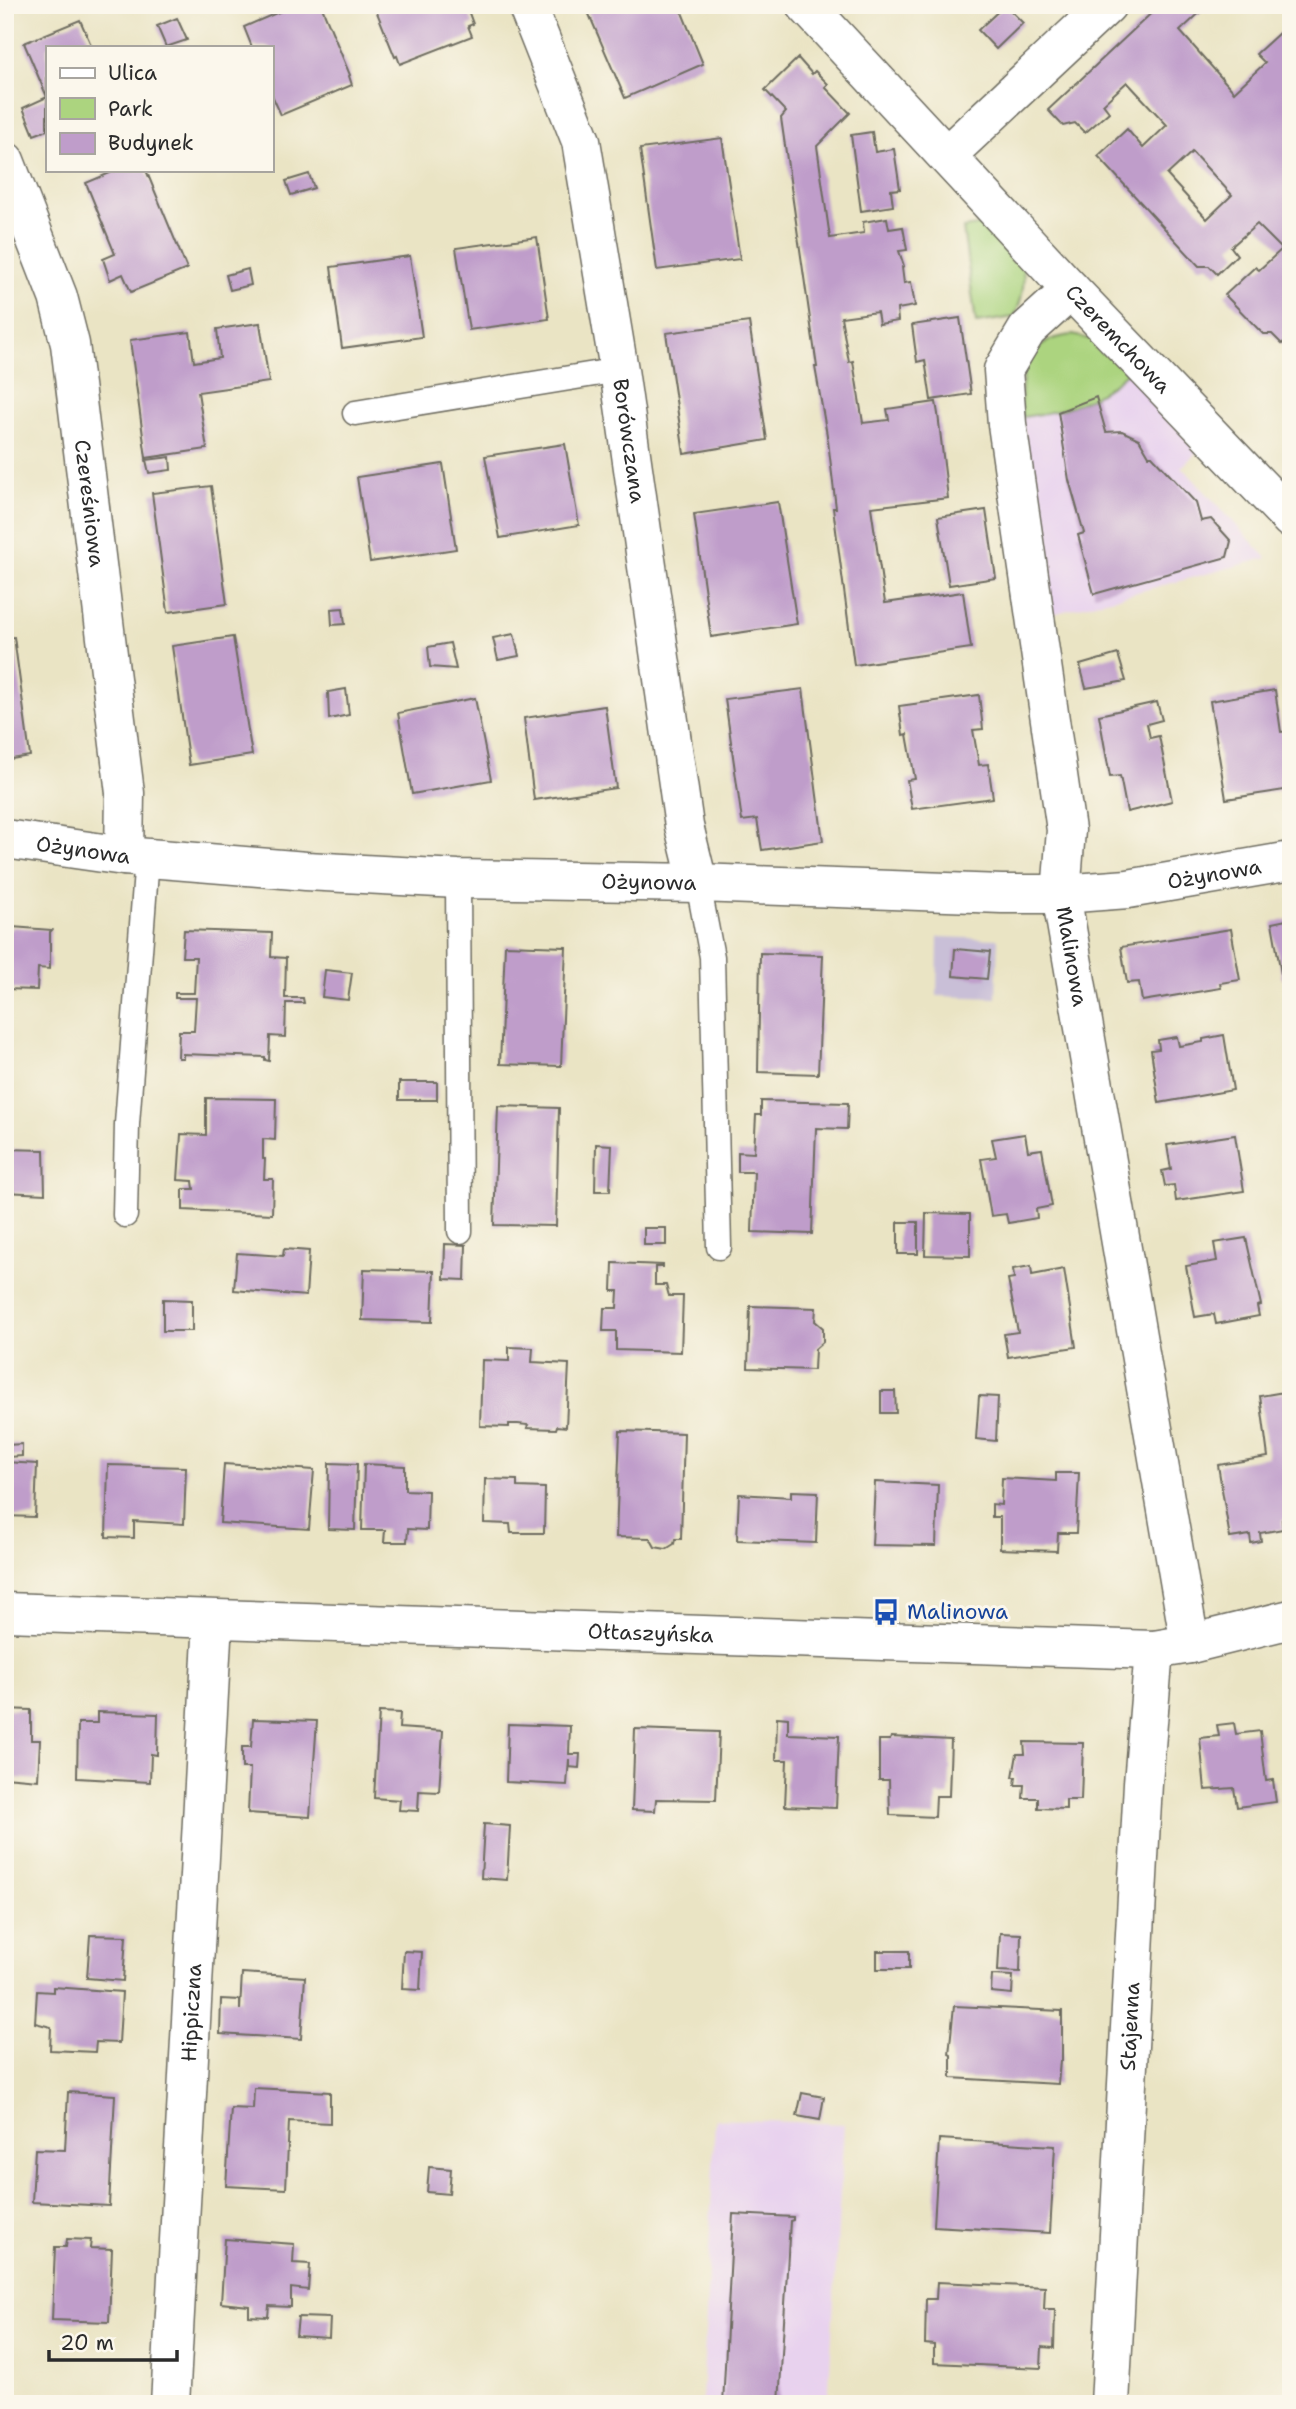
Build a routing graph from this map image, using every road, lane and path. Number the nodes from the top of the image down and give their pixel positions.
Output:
1 (527, 5) edge
2 (806, 5) edge
3 (1107, 5) edge
4 (947, 155) junction
5 (5, 161) edge
6 (1072, 290) junction
7 (619, 370) junction
8 (355, 412) dead end
9 (1291, 519) edge
10 (5, 839) edge
11 (136, 857) junction
12 (1291, 861) edge
13 (458, 878) junction
14 (698, 883) junction
15 (1061, 894) junction
16 (125, 1215) dead end
17 (460, 1231) dead end
18 (719, 1247) dead end
19 (5, 1612) edge
20 (1291, 1619) edge
21 (213, 1620) junction
22 (1172, 1647) junction
23 (170, 2404) edge
24 (1110, 2404) edge

1 - 7 street, Borówczana
2 - 4 street, Czeremchowa
3 - 4 street
4 - 6 street, Czeremchowa
5 - 11 street, Czereśniowa
6 - 9 street, Czeremchowa
6 - 15 street, Malinowa
7 - 8 lane
7 - 14 street, Borówczana
10 - 11 street, Ożynowa
11 - 13 street, Ożynowa
11 - 16 lane
12 - 15 street, Ożynowa
13 - 14 street, Ożynowa
13 - 17 lane
14 - 15 street, Ożynowa
14 - 18 lane
15 - 22 street, Malinowa
19 - 21 street, Ołtaszyńska
20 - 22 street, Ołtaszyńska
21 - 22 street, Ołtaszyńska
21 - 23 street, Hippiczna
22 - 24 street, Stajenna

